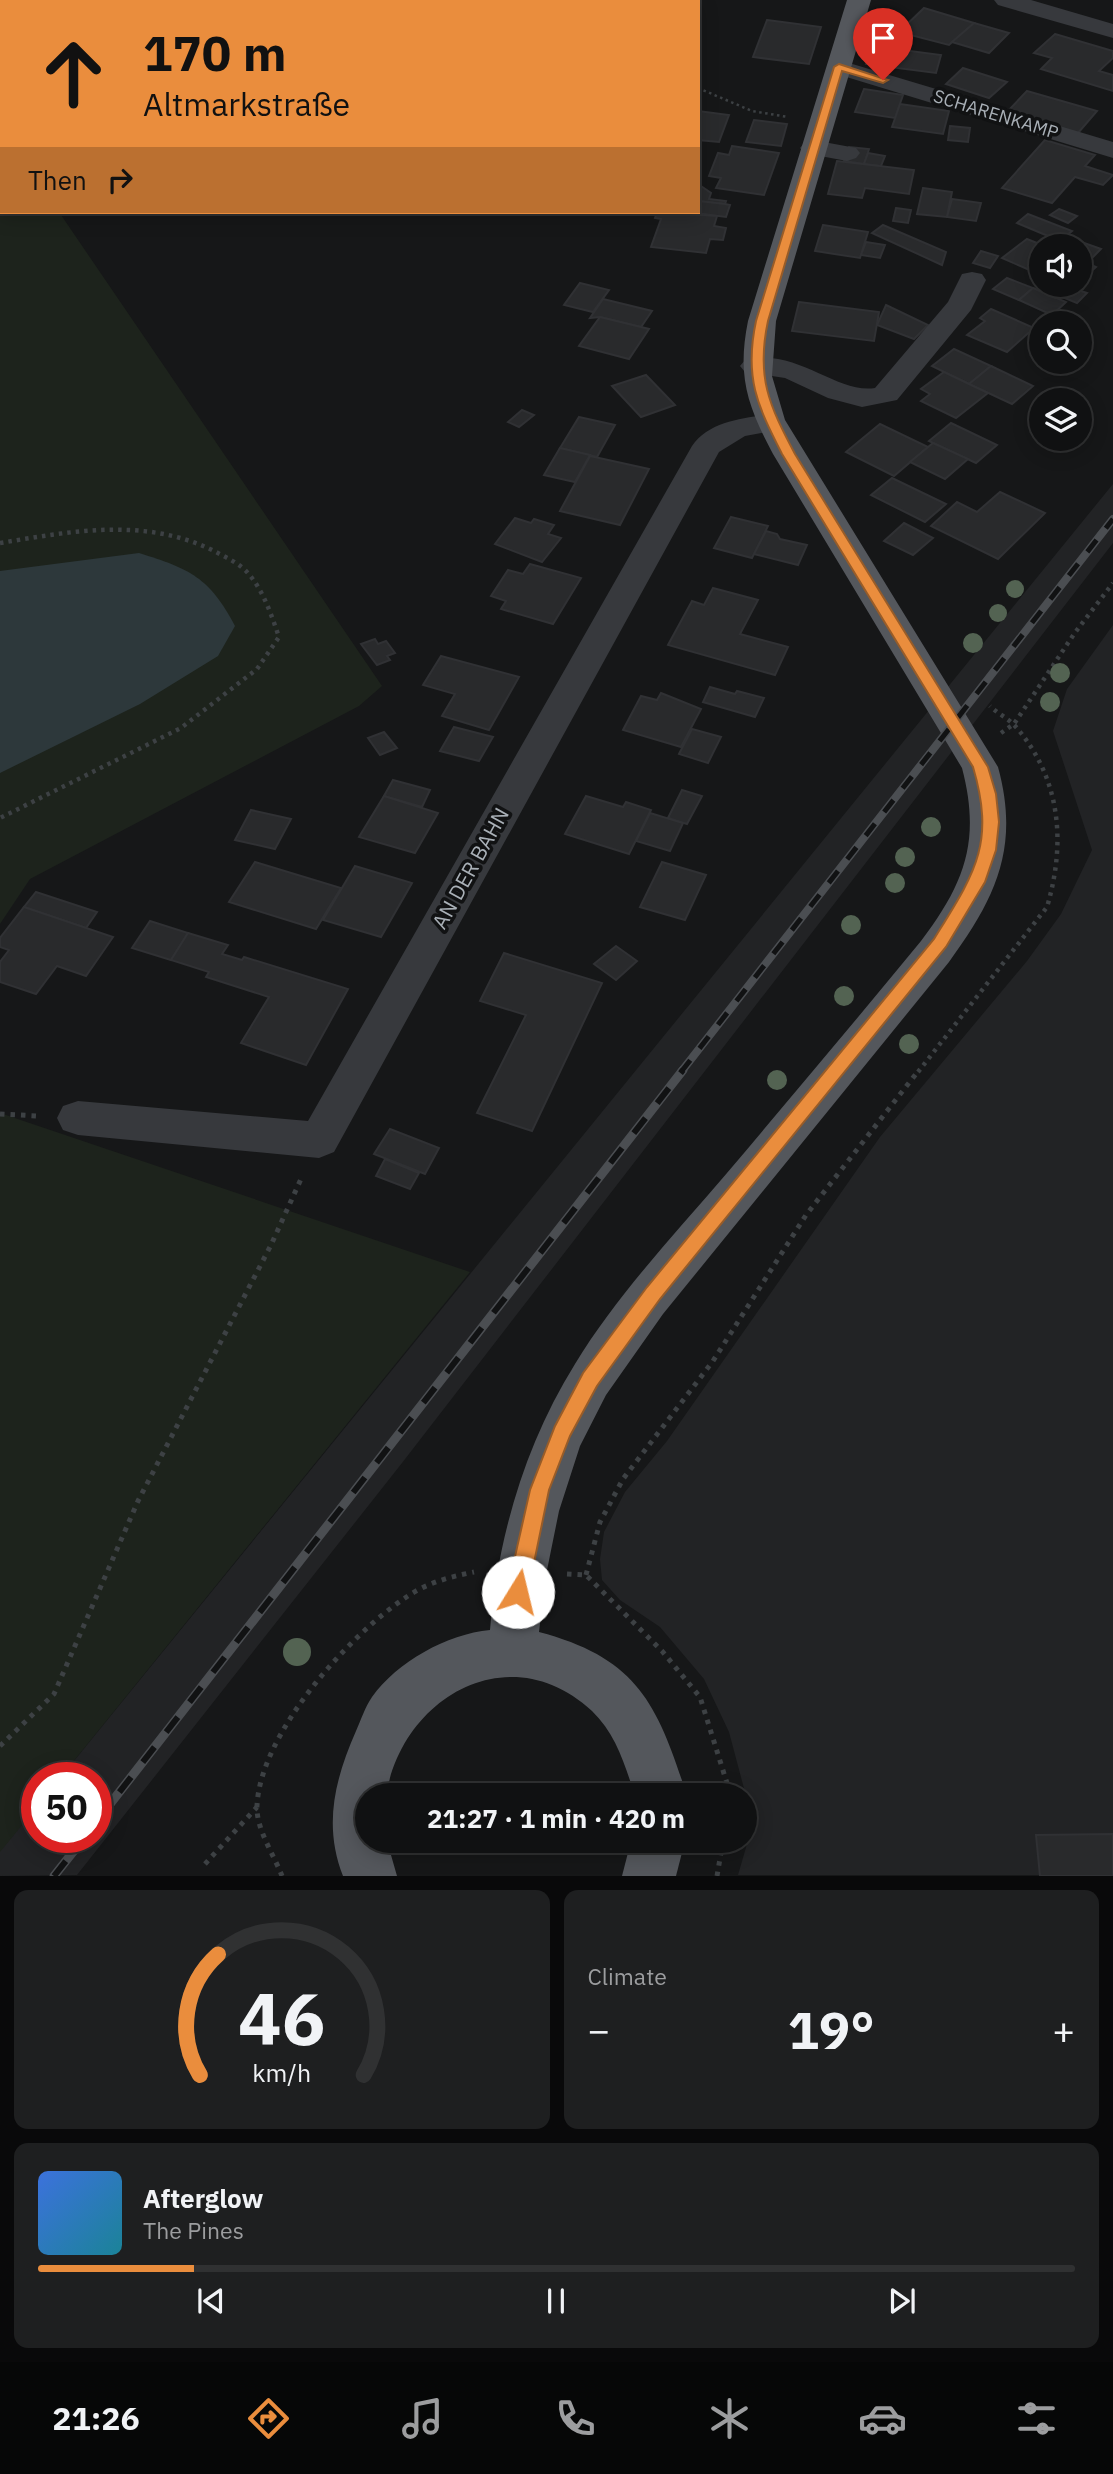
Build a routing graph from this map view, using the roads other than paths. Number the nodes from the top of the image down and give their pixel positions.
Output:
1 (859, 0) edge
2 (1006, 0) edge
3 (1113, 31) edge
4 (839, 67) junction
5 (813, 148) junction
6 (1113, 150) edge
7 (847, 153) dead end
8 (972, 280) dead end
9 (755, 366) junction
10 (771, 422) junction
11 (78, 1118) dead end
12 (513, 1651) junction
13 (657, 1783) edge
14 (655, 1853) edge
15 (364, 1873) edge
16 (649, 1875) edge

1 - 4 main road
2 - 3 street
4 - 5 main road
4 - 6 street, SCHARENKAMP
5 - 7 street
5 - 9 main road
8 - 9 street
9 - 10 main road
10 - 11 street, AN DER BAHN
10 - 12 main road
12 - 13 main road
12 - 15 main road
14 - 16 main road

